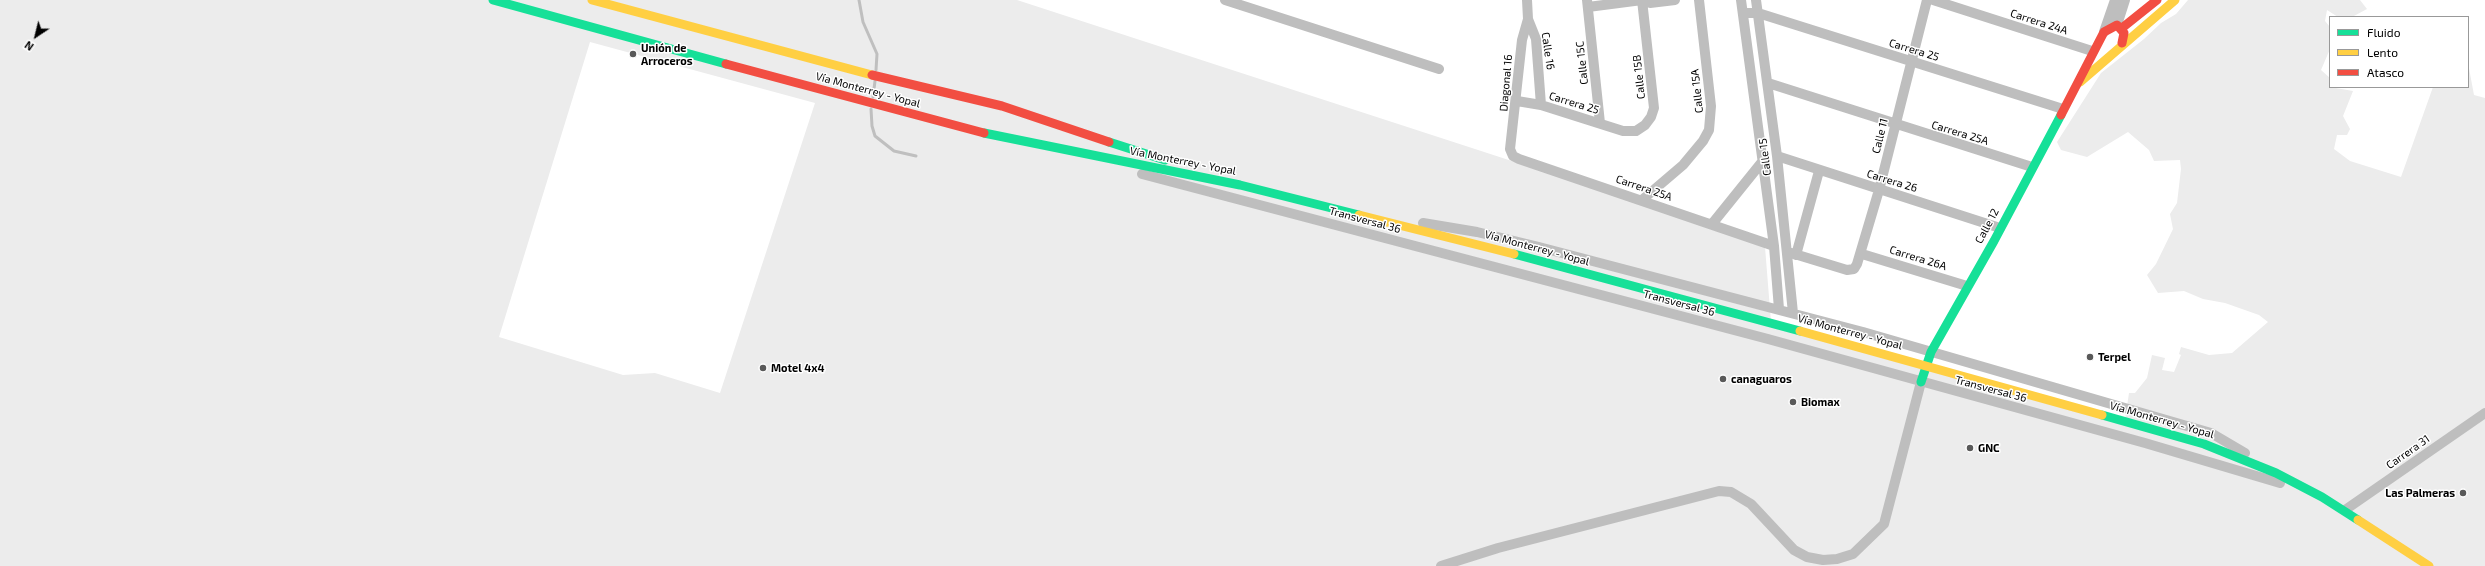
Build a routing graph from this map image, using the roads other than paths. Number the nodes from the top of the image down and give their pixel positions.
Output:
1 (493, 0) edge
2 (592, 0) edge
3 (1225, 0) edge
4 (1527, 0) edge
5 (1642, 0) edge
6 (1675, 0) edge
7 (1699, 0) edge
8 (1741, 0) edge
9 (1756, 0) edge
10 (1927, 0) edge
11 (1932, 0) edge
12 (2115, 0) edge
13 (2125, 0) edge
14 (2157, 0) edge
15 (2175, 0) edge
16 (1588, 4) edge
17 (1743, 13) junction
18 (1758, 13) junction
19 (1528, 19) junction
20 (2119, 27) junction
21 (2104, 32) junction
22 (2122, 43) junction
23 (2092, 51) junction
24 (1911, 62) junction
25 (1439, 69) dead end
26 (1768, 83) junction
27 (2078, 83) junction
28 (1517, 101) junction
29 (1541, 105) junction
30 (2063, 110) junction
31 (1600, 124) junction
32 (1895, 126) junction
33 (1623, 131) joint
34 (1759, 138) junction
35 (1775, 139) junction
36 (1012, 140) junction
37 (1510, 149) joint
38 (1777, 156) junction
39 (1762, 162) junction
40 (2032, 167) junction
41 (1818, 171) junction
42 (1240, 185) junction
43 (1879, 190) junction
44 (1642, 200) junction
45 (1324, 206) junction
46 (1712, 224) junction
47 (2000, 228) junction
48 (1774, 246) junction
49 (1792, 254) junction
50 (1862, 254) junction
51 (1967, 286) junction
52 (1779, 309) junction
53 (1793, 313) junction
54 (1931, 352) junction
55 (1921, 382) junction
56 (2485, 413) edge
57 (2295, 483) junction
58 (2335, 504) junction
59 (2345, 510) junction
60 (1441, 566) edge
61 (2429, 566) edge

1 - 36 main road, Vía Monterrey - Yopal
2 - 42 main road, Vía Monterrey - Yopal
3 - 25 street
4 - 19 street, Calle 16
5 - 6 street
5 - 16 street
5 - 33 street, Calle 15B
7 - 44 street, Calle 15A
8 - 17 street, Calle 15
9 - 18 street, Calle 15
10 - 24 street, Calle 11
11 - 23 street, Carrera 24A
12 - 21 street
13 - 20 street
14 - 20 main road
15 - 22 main road
16 - 31 street, Calle 15C
17 - 18 street, Carrera 25
17 - 34 street, Calle 15
18 - 24 street, Carrera 25
18 - 26 street, Calle 15
19 - 28 street, Diagonal 16
19 - 29 street, Calle 16
20 - 21 main road
20 - 22 main road
21 - 23 main road
22 - 27 main road
23 - 27 main road
24 - 30 street, Carrera 25
24 - 32 street, Calle 11
26 - 32 street, Carrera 25A
26 - 35 street, Calle 15
27 - 30 main road, Calle 12
28 - 29 street, Carrera 25
28 - 37 street, Diagonal 16
29 - 31 street, Carrera 25
30 - 40 main road, Calle 12
31 - 33 street, Carrera 25
32 - 40 street, Carrera 25A
32 - 43 street, Calle 11
34 - 35 street
34 - 39 street, Calle 15
35 - 38 street, Calle 15
36 - 42 main road, Vía Monterrey - Yopal
36 - 55 street, Transversal 36
37 - 44 street, Carrera 25A
38 - 41 street, Carrera 26
38 - 49 street, Calle 15
39 - 46 street
39 - 48 street, Calle 15
40 - 47 main road, Calle 12
41 - 43 street, Carrera 26
41 - 49 street
42 - 45 main road, Vía Monterrey - Yopal
43 - 47 street, Carrera 26
43 - 50 street, Calle 11
44 - 46 street, Carrera 25A
45 - 52 street, Transversal 36
45 - 57 main road, Vía Monterrey - Yopal
46 - 48 street, Carrera 25A
47 - 51 main road, Calle 12
48 - 52 street, Calle 15
49 - 50 street, Calle 11
49 - 53 street, Calle 15
50 - 51 street, Carrera 26A
51 - 54 main road, Calle 12
52 - 53 street, Transversal 36
53 - 54 street, Transversal 36
54 - 55 main road, Calle 12
54 - 57 street, Transversal 36
55 - 58 street, Transversal 36
55 - 60 street
56 - 59 street, Carrera 31
57 - 58 main road, Vía Monterrey - Yopal
58 - 59 main road, Vía Monterrey - Yopal
59 - 61 main road, Vía Monterrey - Yopal

